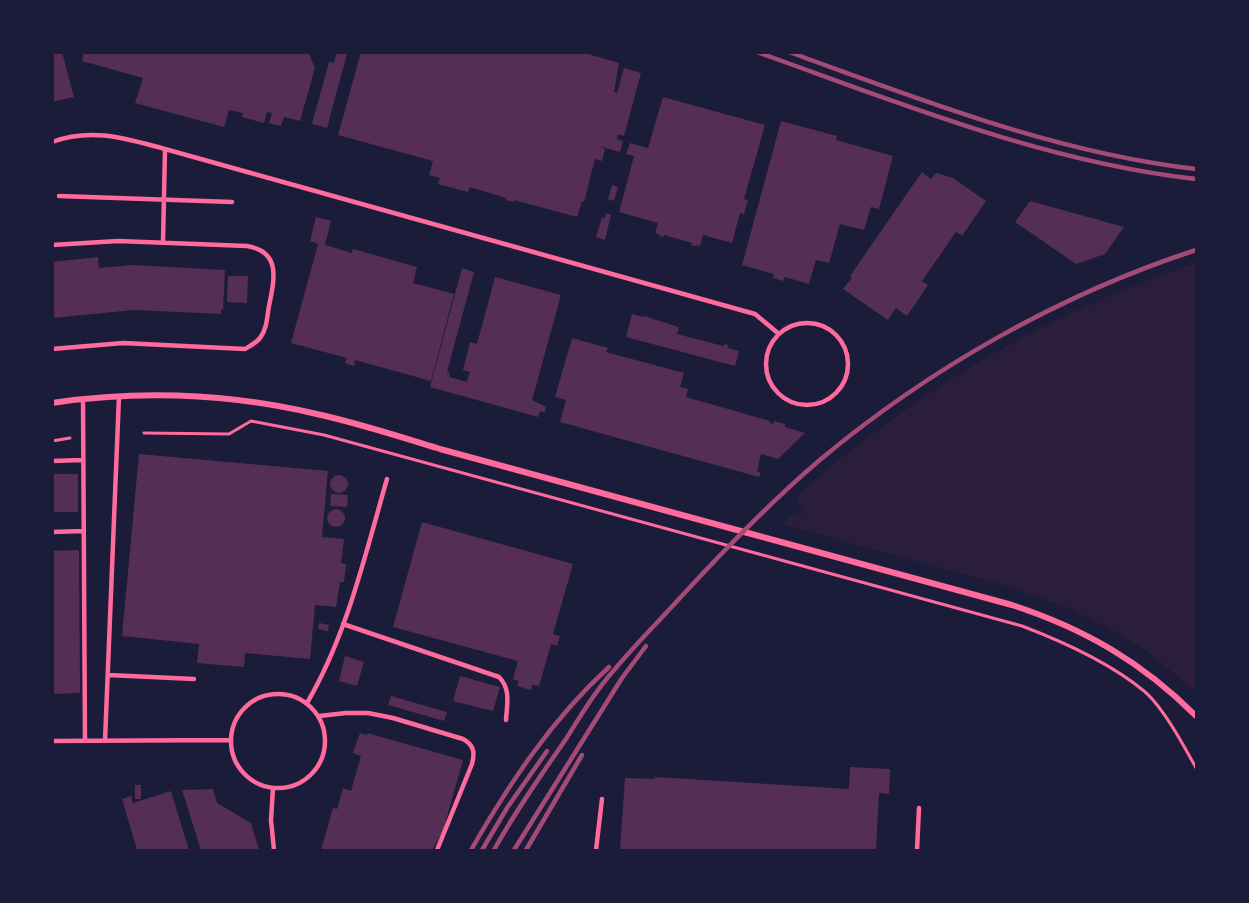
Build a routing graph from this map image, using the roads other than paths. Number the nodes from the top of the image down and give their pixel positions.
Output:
1 (52, 142) edge
2 (165, 149) junction
3 (59, 196) dead end
4 (164, 200) junction
5 (232, 202) dead end
6 (163, 242) junction
7 (52, 245) edge
8 (779, 334) junction
9 (52, 349) edge
10 (119, 396) junction
11 (82, 399) junction
12 (52, 403) edge
13 (83, 460) junction
14 (52, 462) edge
15 (387, 479) dead end
16 (84, 531) junction
17 (52, 532) edge
18 (343, 624) junction
19 (108, 675) junction
20 (194, 679) dead end
21 (307, 704) junction
22 (1197, 716) edge
23 (319, 717) junction
24 (507, 720) dead end
25 (231, 740) junction
26 (52, 741) edge
27 (85, 741) junction
28 (105, 741) junction
29 (273, 788) junction
30 (602, 799) dead end
31 (919, 808) dead end
32 (274, 850) edge
33 (437, 850) edge
34 (596, 850) edge
35 (917, 850) edge

1 - 2 lane
2 - 4 lane
2 - 8 lane
3 - 4 lane
4 - 5 lane
4 - 6 lane
6 - 7 lane
6 - 9 lane
8 - 8 lane
10 - 11 street
10 - 19 lane
10 - 22 street
11 - 12 street
11 - 13 lane
13 - 14 lane
13 - 16 lane
15 - 18 lane
16 - 17 lane
16 - 27 lane
18 - 21 lane
18 - 24 lane
19 - 20 lane
19 - 28 lane
21 - 23 lane
21 - 25 lane
23 - 29 lane
23 - 33 lane
25 - 28 lane
25 - 29 lane
26 - 27 lane
27 - 28 lane
29 - 32 lane
30 - 34 lane
31 - 35 lane

